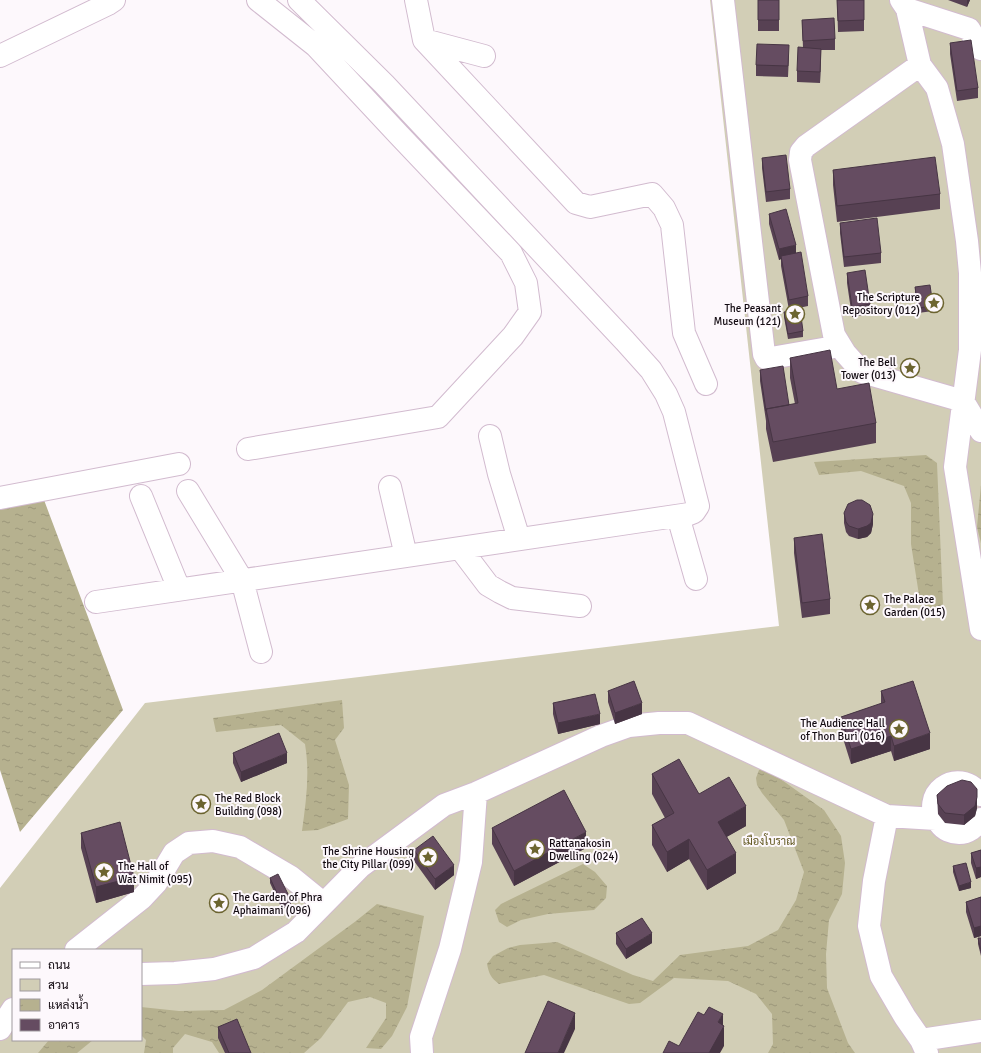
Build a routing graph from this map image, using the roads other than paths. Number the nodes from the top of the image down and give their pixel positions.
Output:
1 (114, 0) edge
2 (258, 0) edge
3 (299, 0) edge
4 (416, 0) edge
5 (723, 0) edge
6 (904, 4) edge
7 (424, 40) junction
8 (979, 43) edge
9 (0, 56) edge
10 (484, 56) dead end
11 (920, 65) junction
12 (974, 246) edge
13 (975, 319) edge
14 (840, 346) junction
15 (706, 384) dead end
16 (963, 401) junction
17 (981, 431) edge
18 (490, 436) dead end
19 (248, 449) dead end
20 (179, 464) dead end
21 (390, 487) dead end
22 (188, 491) dead end
23 (141, 496) dead end
24 (0, 498) edge
25 (678, 516) junction
26 (520, 539) junction
27 (460, 548) junction
28 (406, 556) junction
29 (696, 579) dead end
30 (242, 580) junction
31 (179, 589) junction
32 (96, 602) dead end
33 (580, 606) dead end
34 (981, 629) edge
35 (261, 652) dead end
36 (979, 786) edge
37 (476, 793) junction
38 (887, 816) junction
39 (936, 819) junction
40 (981, 819) edge
41 (323, 903) junction
42 (77, 949) edge
43 (142, 974) edge
44 (12, 1011) edge
45 (0, 1029) edge
46 (981, 1031) edge
47 (12, 1032) edge
48 (0, 1039) edge
49 (924, 1047) edge
50 (422, 1053) edge

1 - 9 street
2 - 19 street
3 - 25 street
4 - 7 street
5 - 14 street
6 - 8 street
6 - 11 street
7 - 10 street
7 - 15 street
11 - 12 street
11 - 14 street
12 - 13 street
13 - 16 street
14 - 16 street
16 - 17 street
16 - 34 street
18 - 26 street
20 - 24 street
21 - 28 street
22 - 30 street
23 - 31 street
25 - 26 street
25 - 29 street
26 - 27 street
27 - 28 street
27 - 33 street
28 - 30 street
30 - 31 street
30 - 35 street
31 - 32 street
36 - 39 street
37 - 38 street
37 - 41 street
37 - 50 street
38 - 39 street
38 - 49 street
39 - 40 street
41 - 42 street
41 - 43 street
44 - 45 street
46 - 49 street
47 - 48 street

